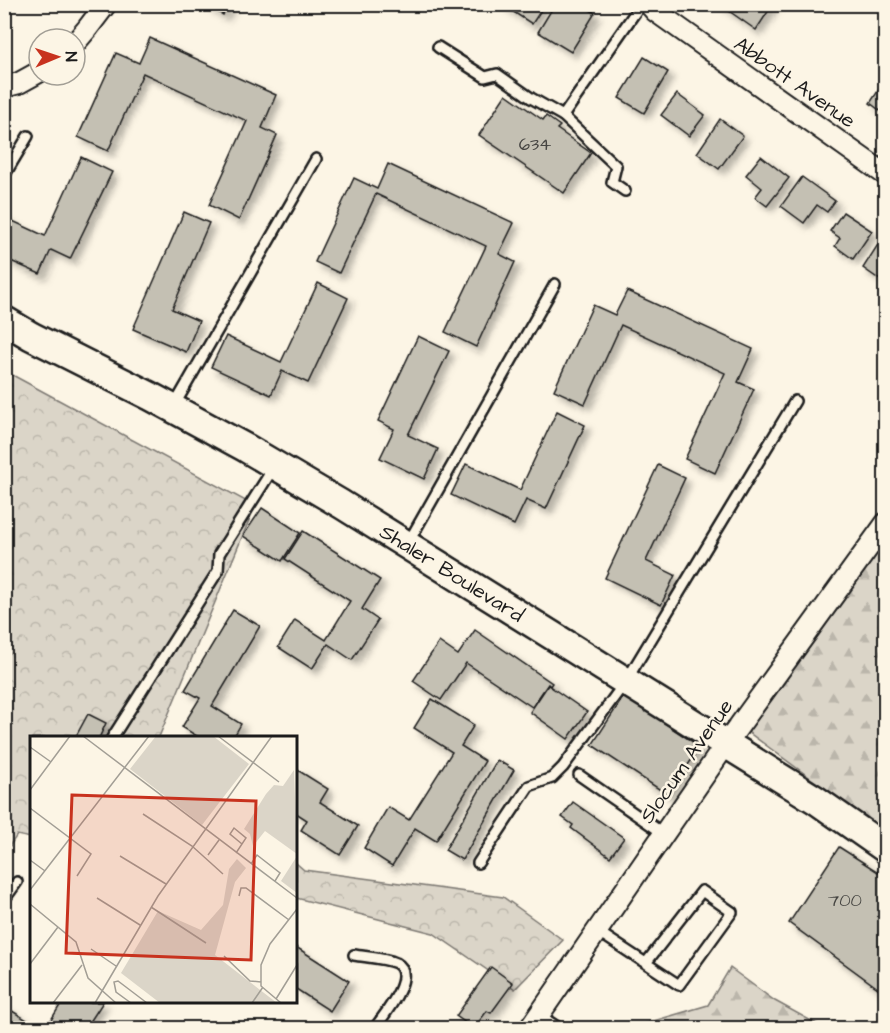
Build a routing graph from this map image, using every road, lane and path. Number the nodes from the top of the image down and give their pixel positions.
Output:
1 (106, 4) edge
2 (641, 4) edge
3 (650, 4) edge
4 (87, 30) edge
5 (438, 47) dead end
6 (27, 79) edge
7 (4, 87) edge
8 (563, 116) junction
9 (28, 136) dead end
10 (316, 159) dead end
11 (885, 175) edge
12 (4, 176) edge
13 (625, 191) dead end
14 (555, 284) dead end
15 (4, 320) edge
16 (795, 401) dead end
17 (172, 408) junction
18 (275, 465) junction
19 (885, 523) edge
20 (407, 545) junction
21 (626, 681) junction
22 (113, 736) edge
23 (726, 744) junction
24 (579, 775) dead end
25 (664, 834) junction
26 (885, 849) edge
27 (478, 863) dead end
28 (17, 882) dead end
29 (4, 900) edge
30 (597, 931) junction
31 (354, 955) dead end
32 (646, 963) junction
33 (534, 1022) edge
34 (375, 1029) edge
35 (559, 1029) edge

1 - 4 street
2 - 8 lane
3 - 11 street, Abbott Avenue
5 - 8 lane
6 - 7 street
8 - 13 lane
9 - 12 lane
10 - 17 lane
14 - 20 lane
15 - 17 street, Shaler Boulevard
16 - 21 lane
17 - 18 street, Shaler Boulevard
18 - 20 street, Shaler Boulevard
18 - 22 lane
19 - 23 street, Slocum Avenue
20 - 21 street, Shaler Boulevard
21 - 23 street, Shaler Boulevard
21 - 27 lane
23 - 25 street, Slocum Avenue
23 - 26 street, Shaler Boulevard
24 - 25 lane
25 - 30 street, Slocum Avenue
28 - 29 lane
30 - 32 lane
30 - 33 street, Slocum Avenue
31 - 34 lane
32 - 32 lane
33 - 35 lane

